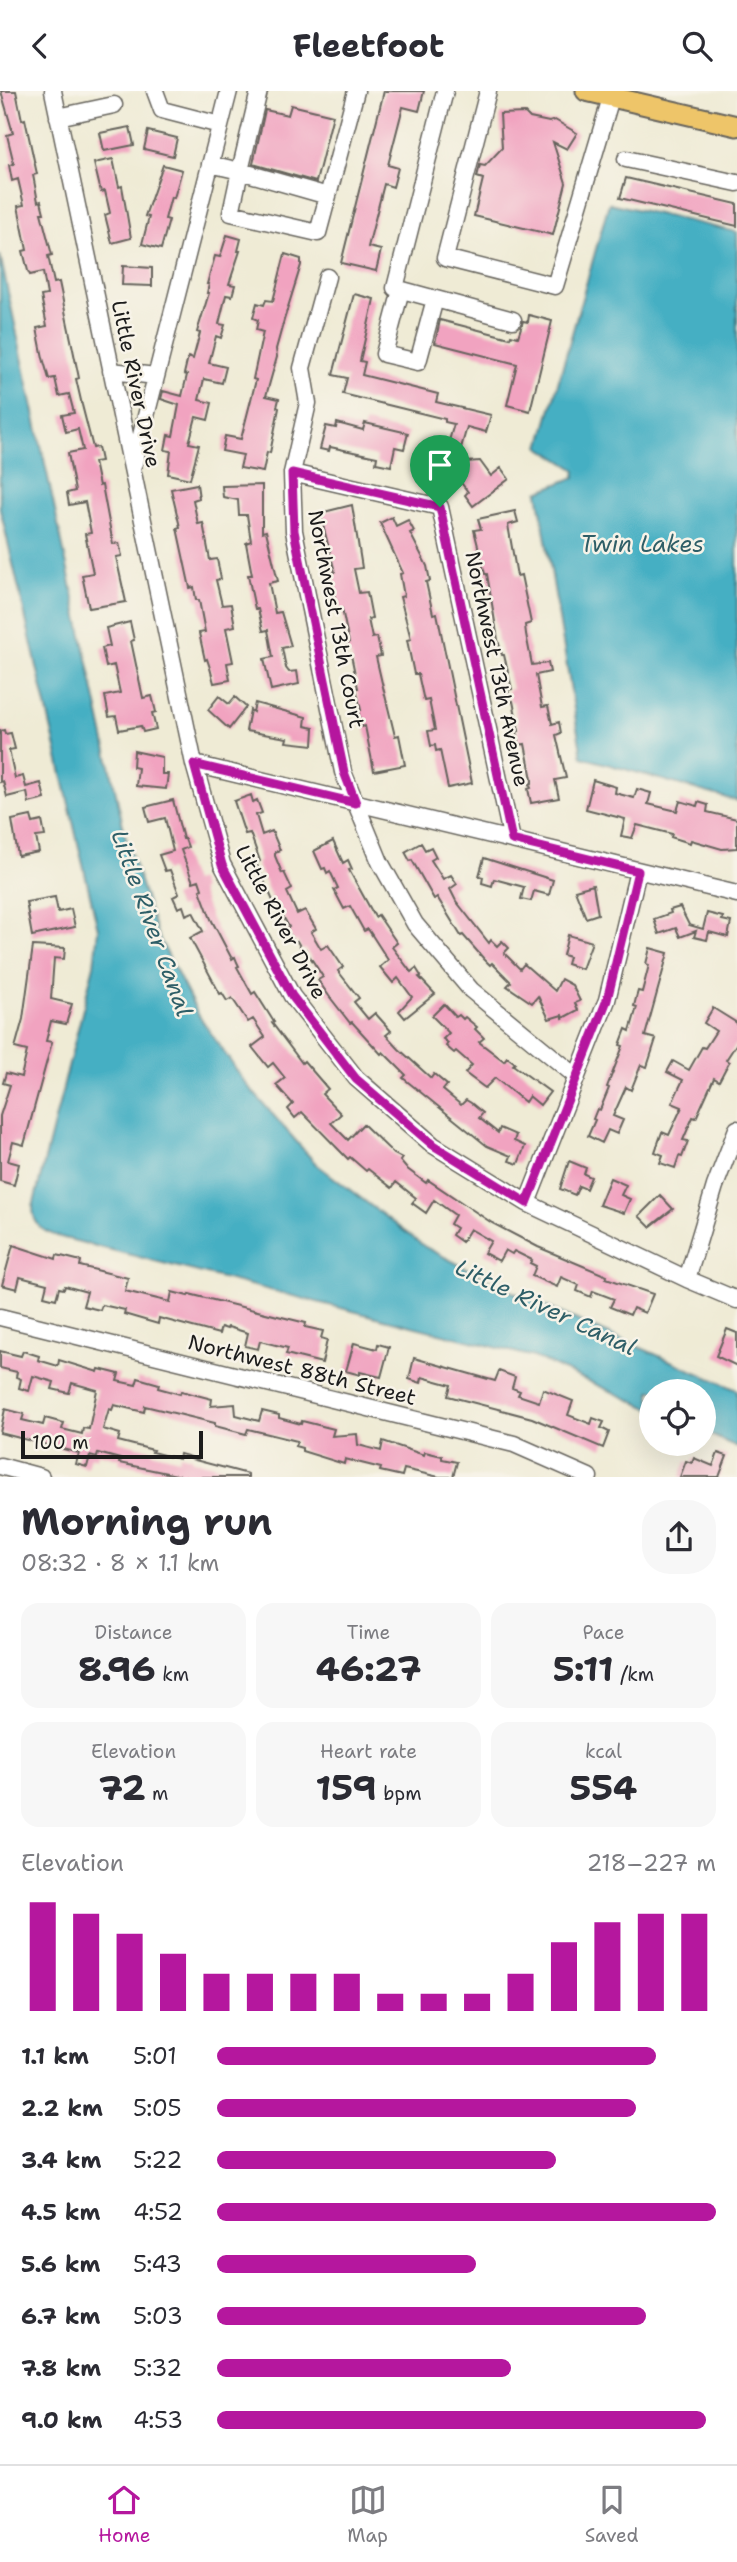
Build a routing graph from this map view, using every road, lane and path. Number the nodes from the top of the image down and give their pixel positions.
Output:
1 (53, 91) edge
2 (155, 91) edge
3 (229, 91) edge
4 (259, 91) edge
5 (356, 91) edge
6 (445, 91) edge
7 (488, 91) edge
8 (586, 91) edge
9 (613, 94) edge
10 (114, 105) dead end
11 (58, 117) junction
12 (220, 125) junction
13 (737, 126) edge
14 (626, 159) dead end
15 (210, 164) junction
16 (240, 171) junction
17 (737, 183) edge
18 (328, 196) junction
19 (327, 277) dead end
20 (401, 290) junction
21 (435, 299) junction
22 (513, 320) dead end
23 (111, 372) junction
24 (156, 376) junction
25 (133, 469) junction
26 (292, 473) junction
27 (194, 764) junction
28 (356, 803) junction
29 (512, 840) junction
30 (638, 871) junction
31 (737, 894) edge
32 (577, 1077) junction
33 (737, 1129) edge
34 (527, 1203) junction
35 (687, 1279) junction
36 (737, 1300) edge
37 (0, 1317) edge
38 (0, 1467) edge
39 (41, 1477) edge
40 (589, 1477) edge

1 - 11 street, Little River Drive
2 - 12 street
3 - 12 street
4 - 16 street
5 - 18 street
6 - 20 street
7 - 9 street
8 - 9 main road
9 - 13 main road
10 - 11 street
11 - 23 street, Little River Drive
12 - 15 street
14 - 17 street
15 - 16 street
15 - 24 street
16 - 18 street
16 - 18 street
19 - 26 street, Northwest 13th Court
20 - 21 street
20 - 21 street
21 - 22 street
23 - 24 street
23 - 25 street, Little River Drive
24 - 25 street
25 - 27 street, Little River Drive
26 - 28 street, Northwest 13th Court
26 - 29 street, Northwest 13th Avenue
27 - 28 street
27 - 34 street, Little River Drive
28 - 29 street
28 - 32 street, Northwest 13th Court
29 - 30 street
30 - 31 street
30 - 32 street
32 - 34 street
33 - 35 street
34 - 35 street, Little River Drive
35 - 36 street, Little River Drive
37 - 40 street, Northwest 88th Street
38 - 39 street

